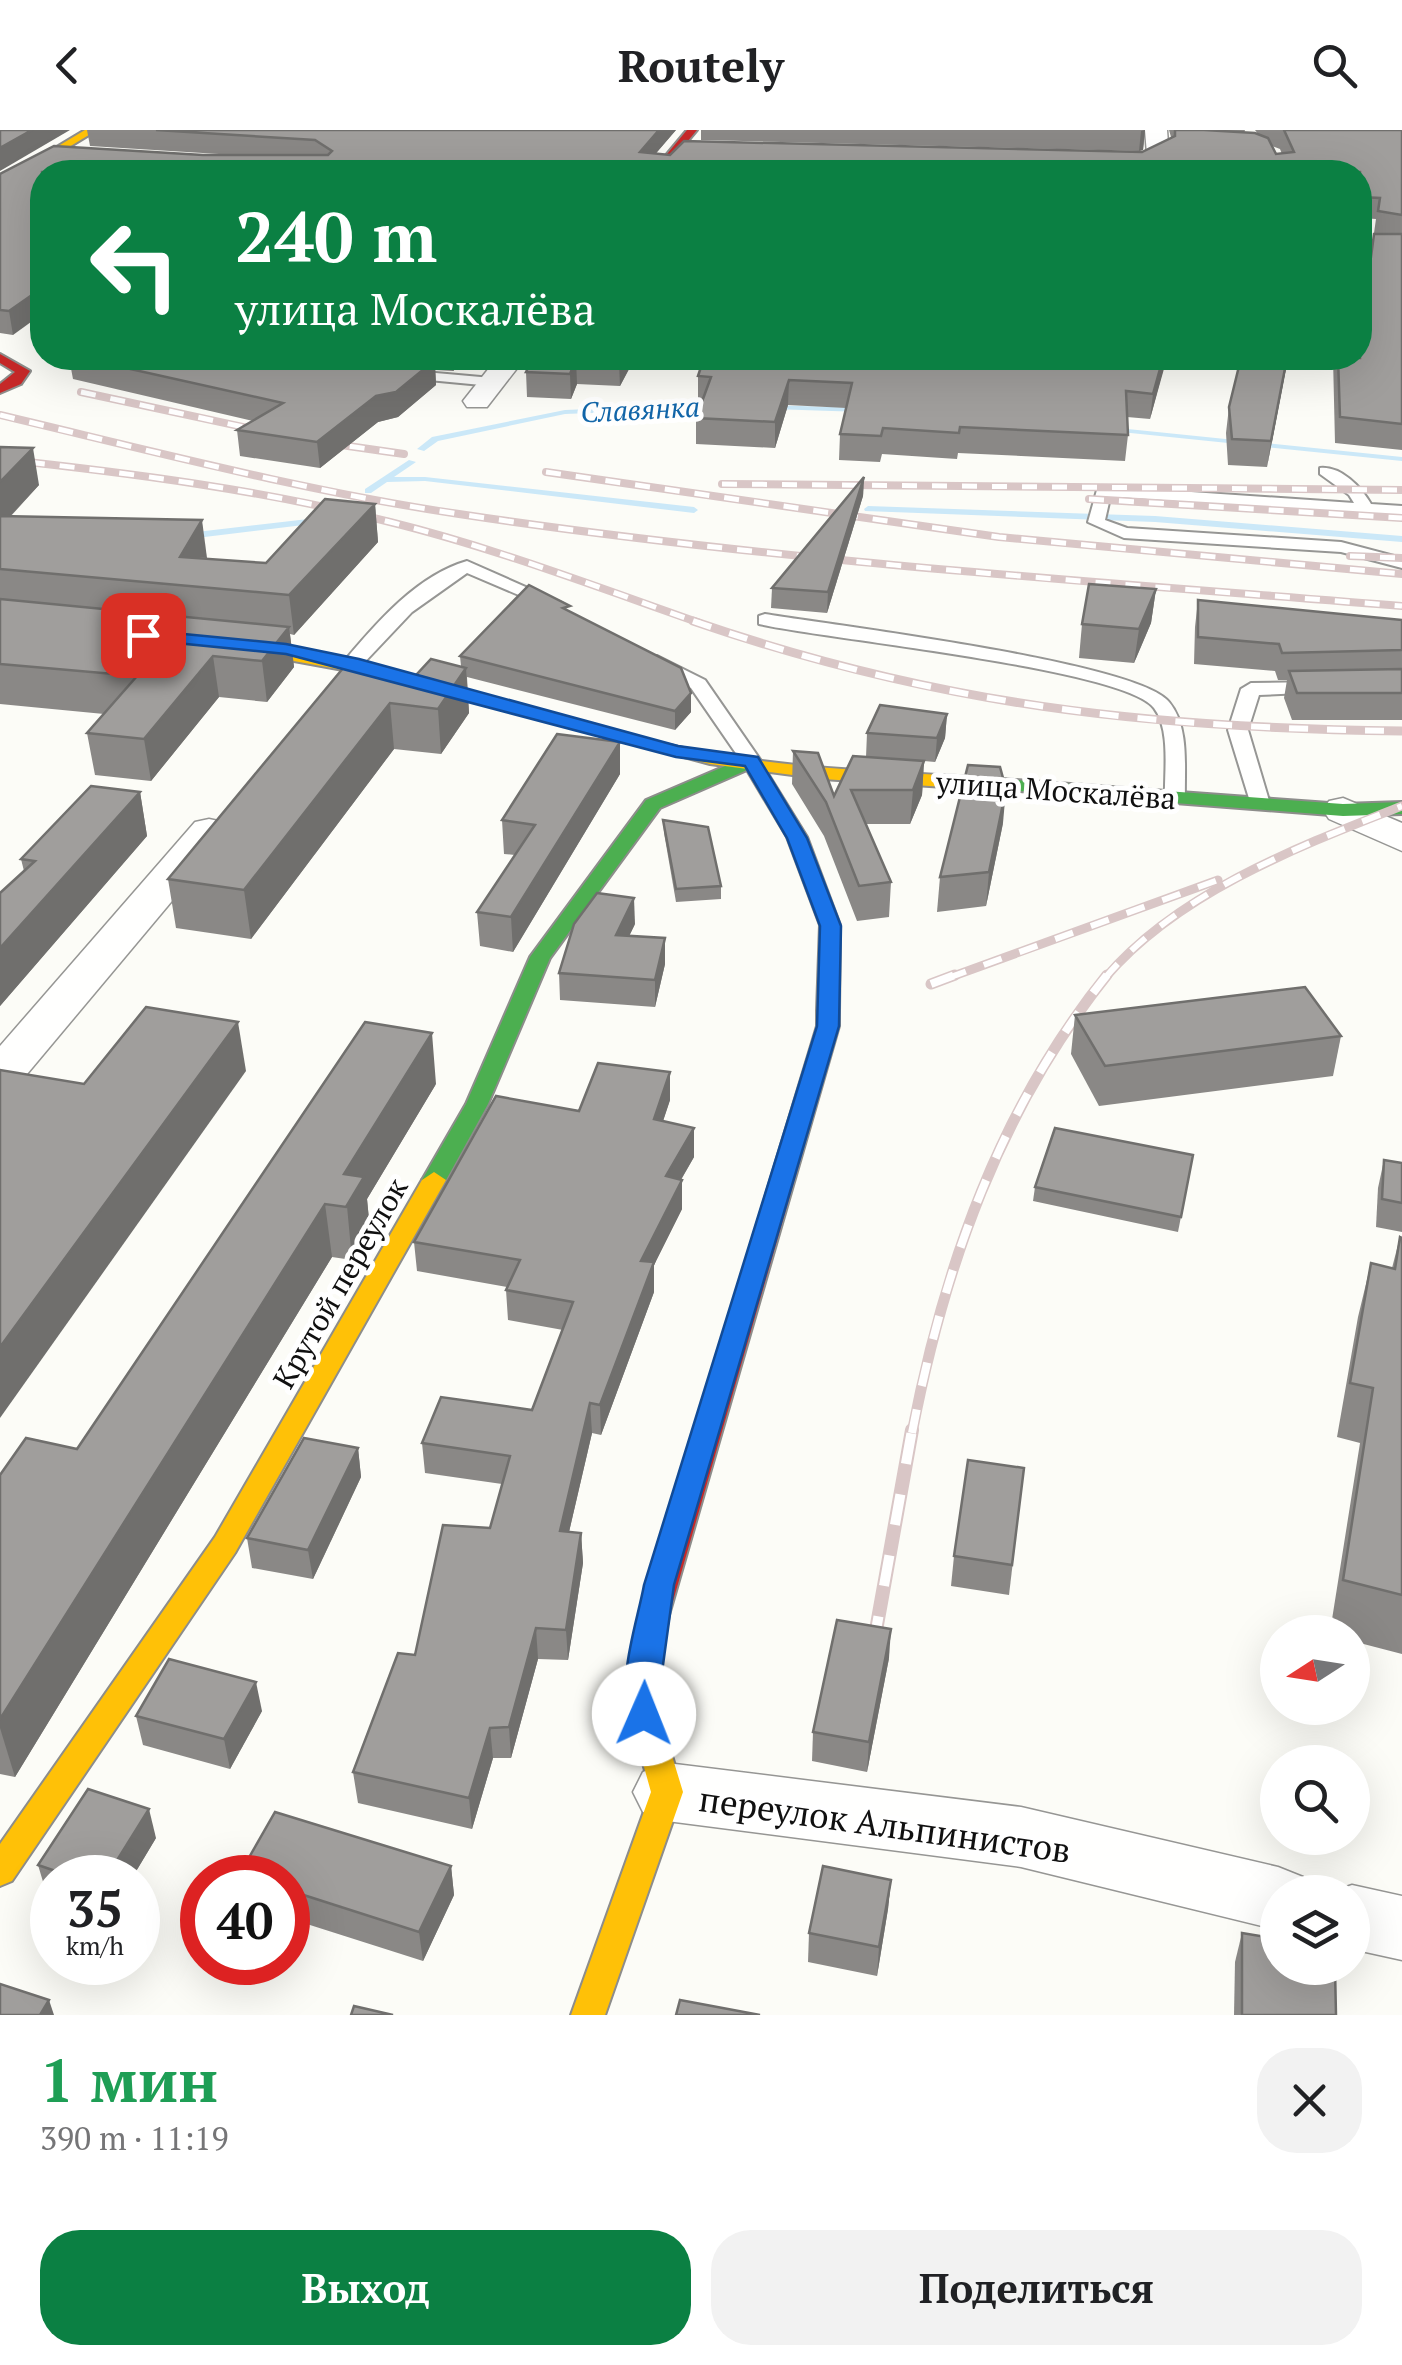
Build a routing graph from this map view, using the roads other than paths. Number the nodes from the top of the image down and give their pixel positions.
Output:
1 (92, 130) edge
2 (1161, 145) edge
3 (56, 155) junction
4 (86, 157) edge
5 (47, 160) edge
6 (1080, 160) edge
7 (30, 169) edge
8 (0, 186) edge
9 (1372, 245) edge
10 (1402, 246) edge
11 (0, 358) edge
12 (502, 370) edge
13 (385, 373) edge
14 (1, 388) edge
15 (485, 391) joint
16 (1326, 471) dead end
17 (1365, 508) junction
18 (1402, 511) edge
19 (1402, 563) edge
20 (572, 614) edge
21 (765, 620) dead end
22 (190, 640) edge
23 (638, 652) edge
24 (340, 678) junction
25 (1346, 687) edge
26 (751, 761) junction
27 (239, 796) edge
28 (1175, 799) junction
29 (1259, 804) junction
30 (1402, 808) edge
31 (1343, 810) junction
32 (1402, 839) edge
33 (0, 1076) edge
34 (667, 1792) junction
35 (0, 1871) edge
36 (1260, 1894) edge
37 (1370, 1920) edge
38 (1402, 1928) edge
39 (588, 2015) edge

1 - 3 street
2 - 6 street
3 - 4 street
3 - 5 street
7 - 8 street
9 - 10 street
11 - 14 street
12 - 15 street
13 - 15 lane
16 - 17 lane
17 - 18 lane
17 - 19 lane
20 - 24 lane
21 - 28 lane
22 - 24 street, улица Москалёва
23 - 26 lane
24 - 26 street, улица Москалёва
25 - 29 lane
26 - 28 street, улица Москалёва
26 - 34 street
26 - 35 street, Крутой переулок
27 - 33 street
28 - 29 street, улица Москалёва
29 - 31 street, улица Москалёва
30 - 31 street
31 - 32 street, улица Москалёва
34 - 36 street, переулок Альпинистов
34 - 39 street
37 - 38 street

